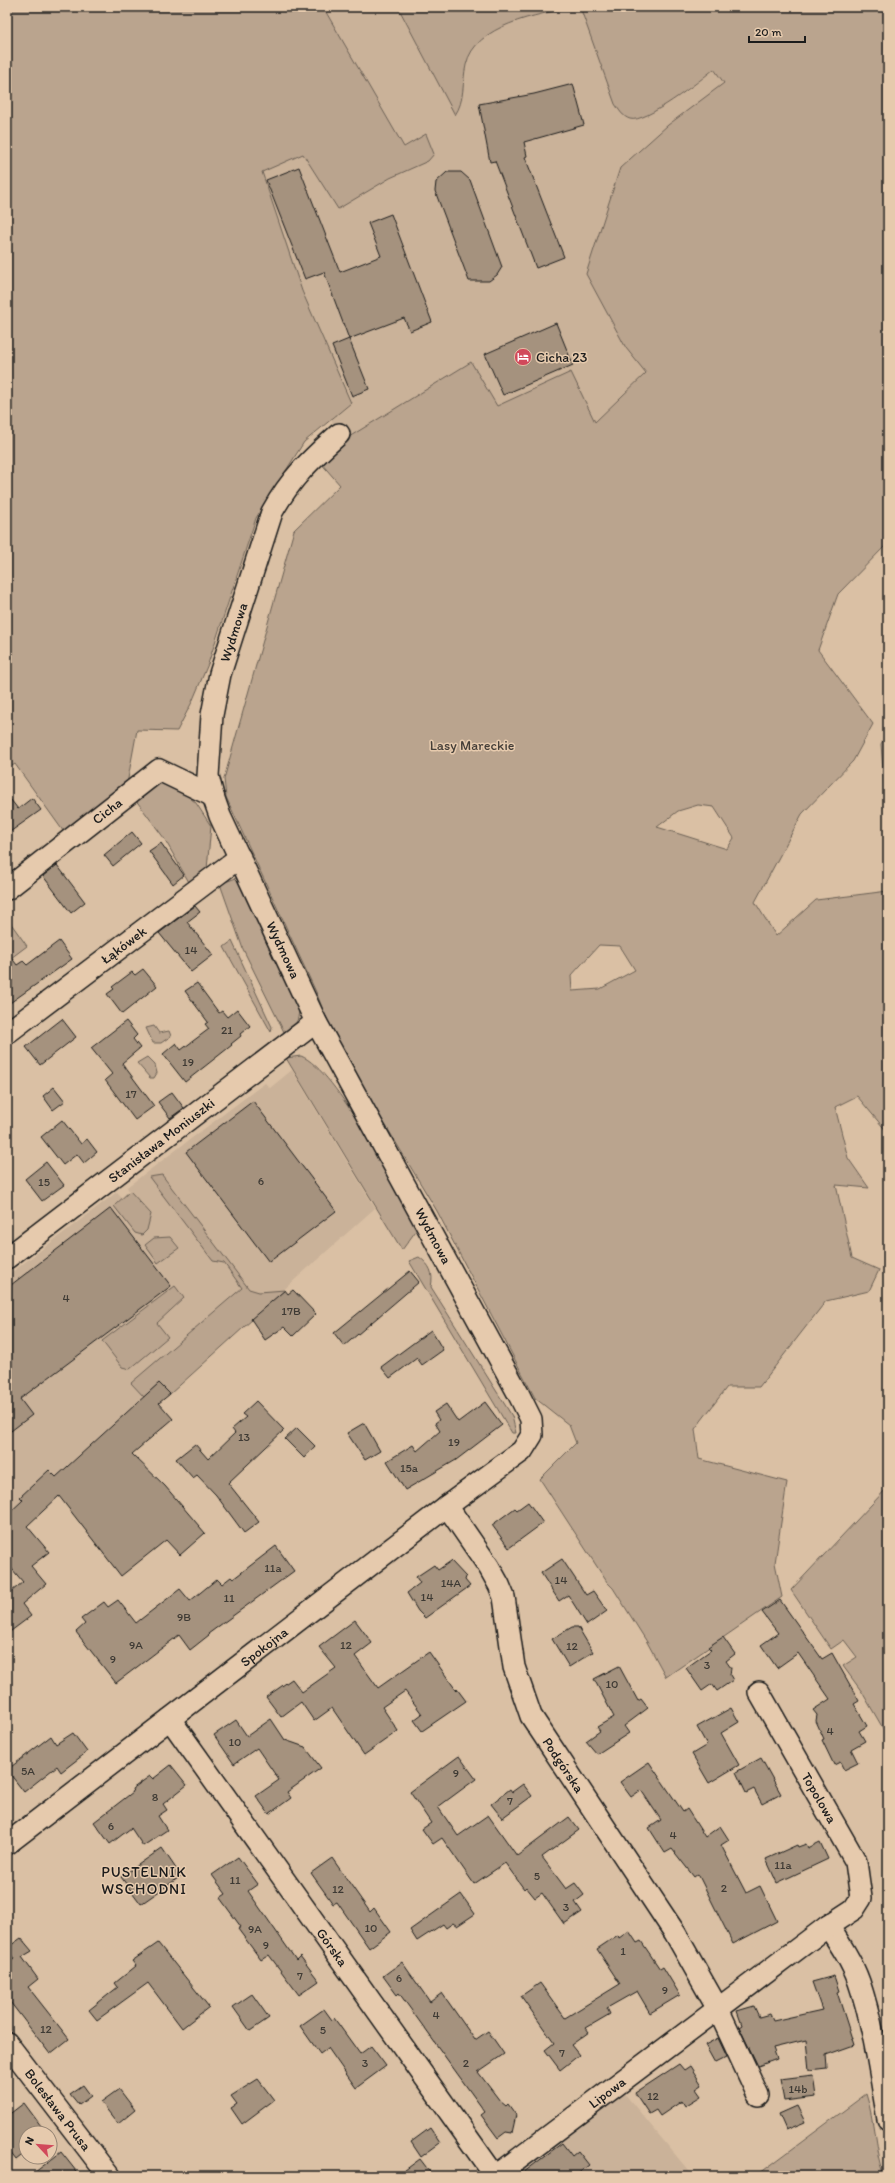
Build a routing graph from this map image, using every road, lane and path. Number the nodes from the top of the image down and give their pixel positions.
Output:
1 (339, 434) dead end
2 (214, 796) junction
3 (240, 857) junction
4 (7, 889) edge
5 (316, 1022) junction
6 (7, 1033) edge
7 (7, 1258) edge
8 (522, 1451) joint
9 (448, 1506) junction
10 (758, 1692) dead end
11 (170, 1719) junction
12 (7, 1844) edge
13 (854, 1909) joint
14 (828, 1926) junction
15 (718, 2009) junction
16 (7, 2043) edge
17 (758, 2095) dead end
18 (888, 2119) edge
19 (109, 2176) edge
20 (495, 2176) edge

1 - 2 street, Wydmowa
2 - 3 street, Wydmowa
2 - 4 street, Cicha
3 - 5 street, Wydmowa
3 - 6 street, Łąkówek
5 - 7 street, Stanisława Moniuszki
5 - 8 street, Wydmowa
8 - 9 street, Spokojna
9 - 11 street, Spokojna
9 - 15 street, Podgórska
10 - 13 street, Topolowa
11 - 12 street, Spokojna
11 - 20 street, Górska
13 - 14 street, Lipowa
14 - 15 street, Lipowa
14 - 18 street
15 - 17 street
15 - 20 street, Lipowa
16 - 19 street, Bolesława Prusa

